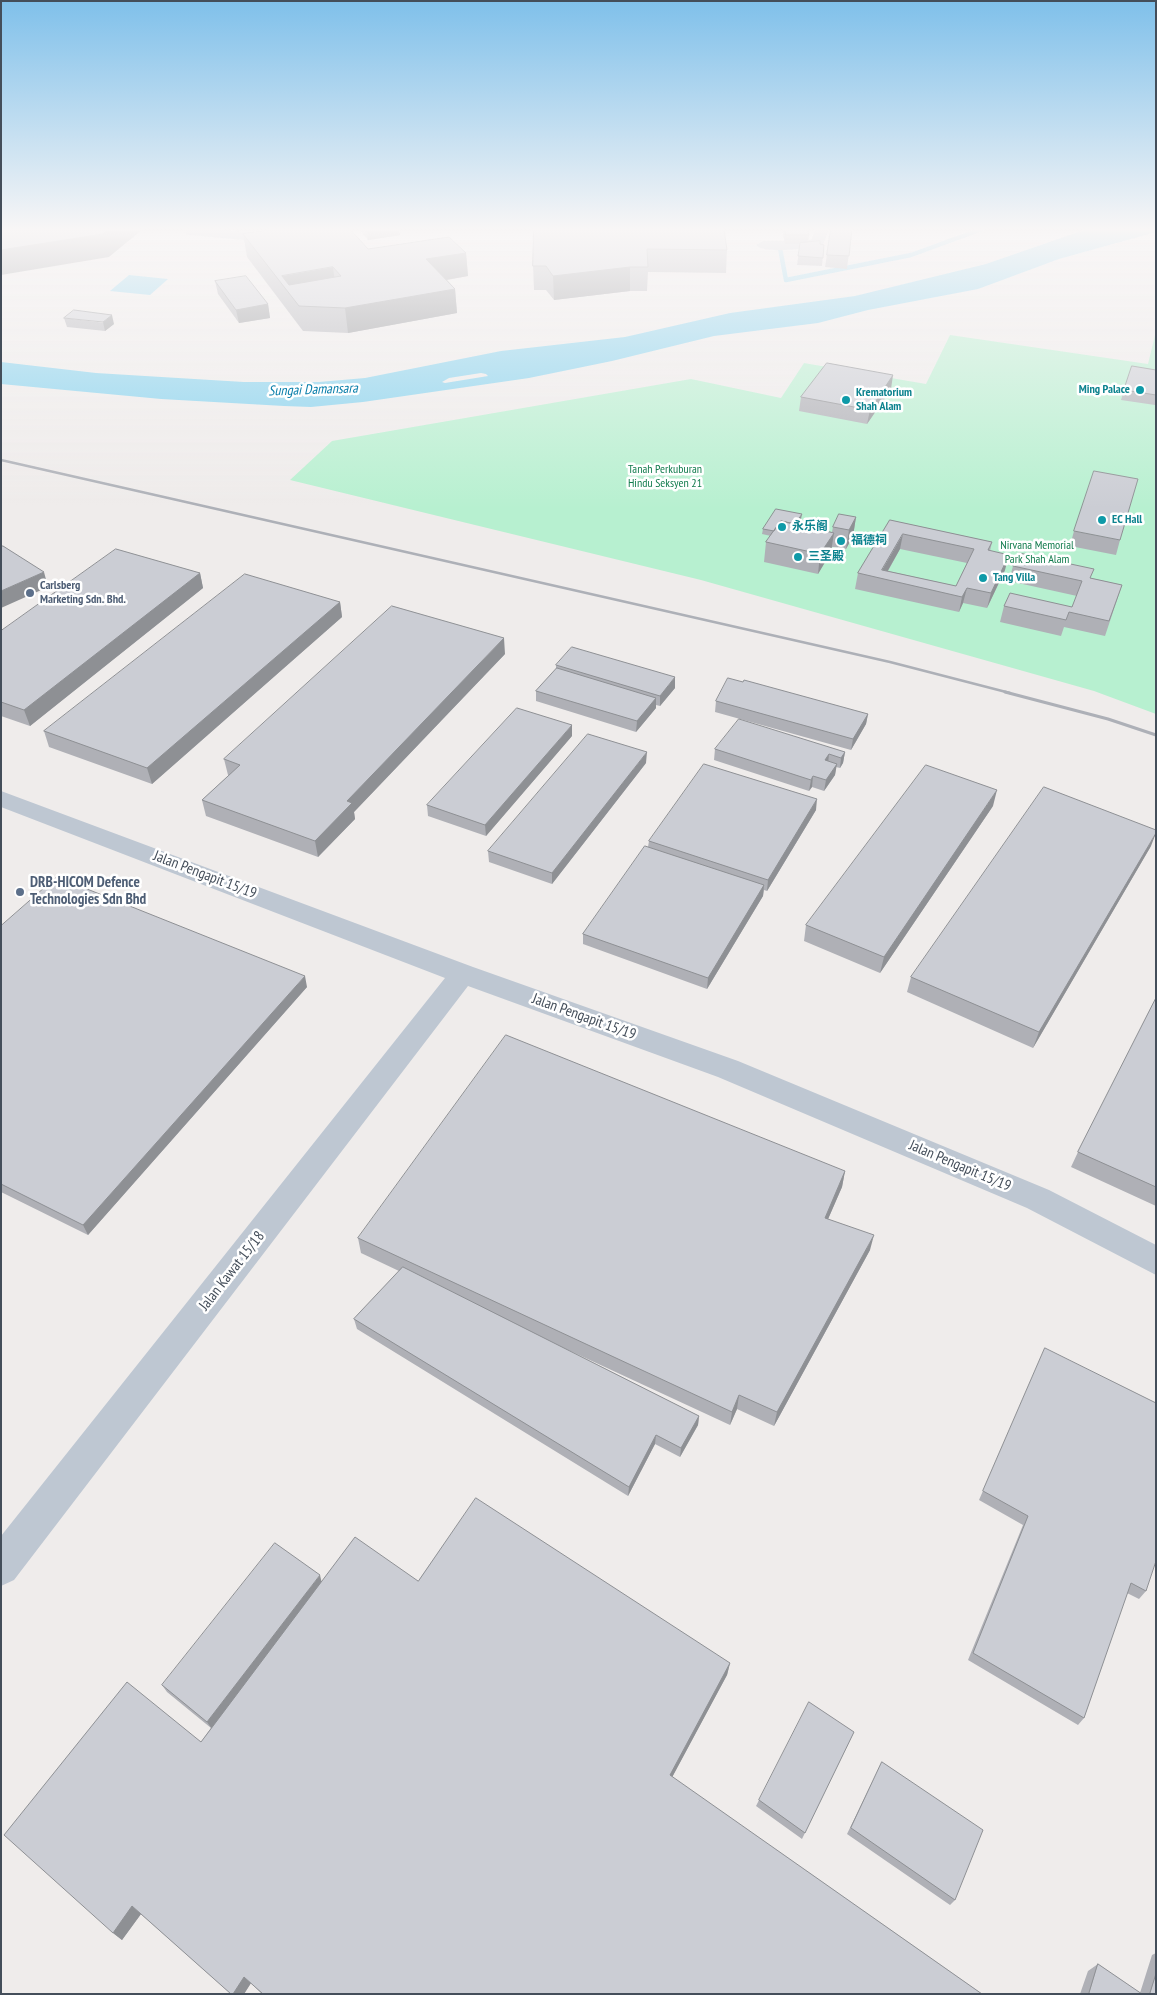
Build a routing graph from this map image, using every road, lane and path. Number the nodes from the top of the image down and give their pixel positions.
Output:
1 (1, 798) edge
2 (464, 974) junction
3 (1156, 1261) edge
4 (1, 1568) edge

1 - 2 street, Jalan Pengapit 15/19
2 - 3 street, Jalan Pengapit 15/19
2 - 4 street, Jalan Kawat 15/18

